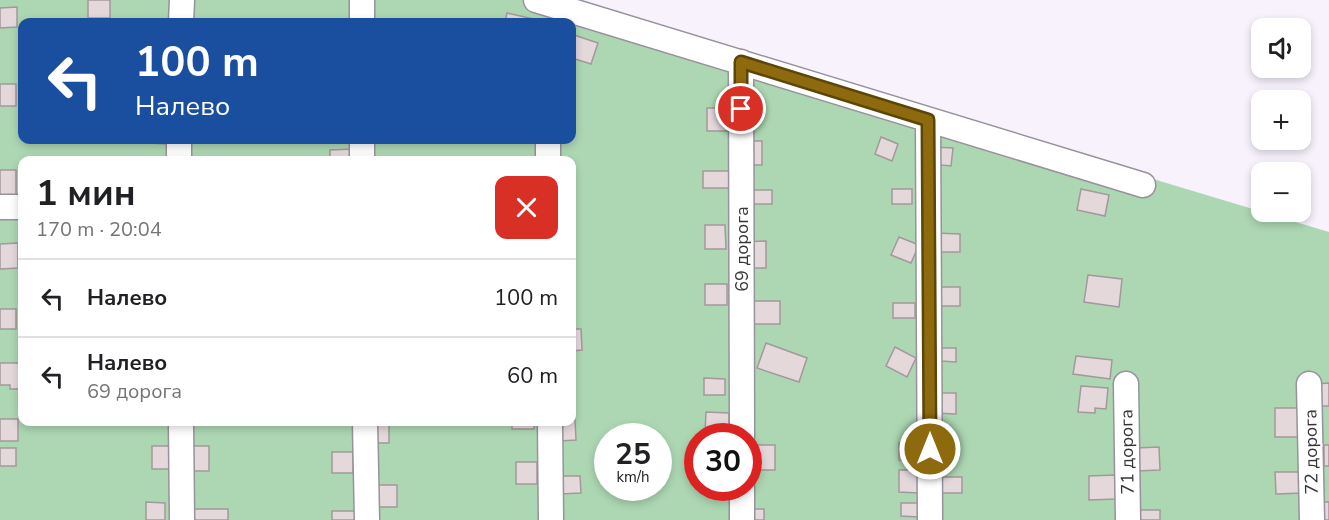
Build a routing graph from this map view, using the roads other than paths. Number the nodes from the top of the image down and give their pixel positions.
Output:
1 (182, 0) edge
2 (362, 0) edge
3 (543, 9) edge
4 (181, 18) edge
5 (362, 18) edge
6 (741, 62) junction
7 (928, 120) junction
8 (1143, 185) dead end
9 (0, 207) edge
10 (18, 207) edge
11 (1126, 384) dead end
12 (1309, 384) dead end
13 (742, 423) edge
14 (181, 426) edge
15 (365, 426) edge
16 (550, 426) edge
17 (742, 501) edge
18 (182, 520) edge
19 (366, 520) edge
20 (551, 520) edge
21 (742, 520) edge
22 (930, 520) edge
23 (1128, 520) edge
24 (1312, 520) edge

1 - 4 street
2 - 5 street
3 - 6 street
6 - 7 street
6 - 13 street, 69 дорога
7 - 8 street
7 - 22 street
9 - 10 street
11 - 23 street, 71 дорога
12 - 24 street, 72 дорога
14 - 18 street
15 - 19 street
16 - 20 street
17 - 21 street

